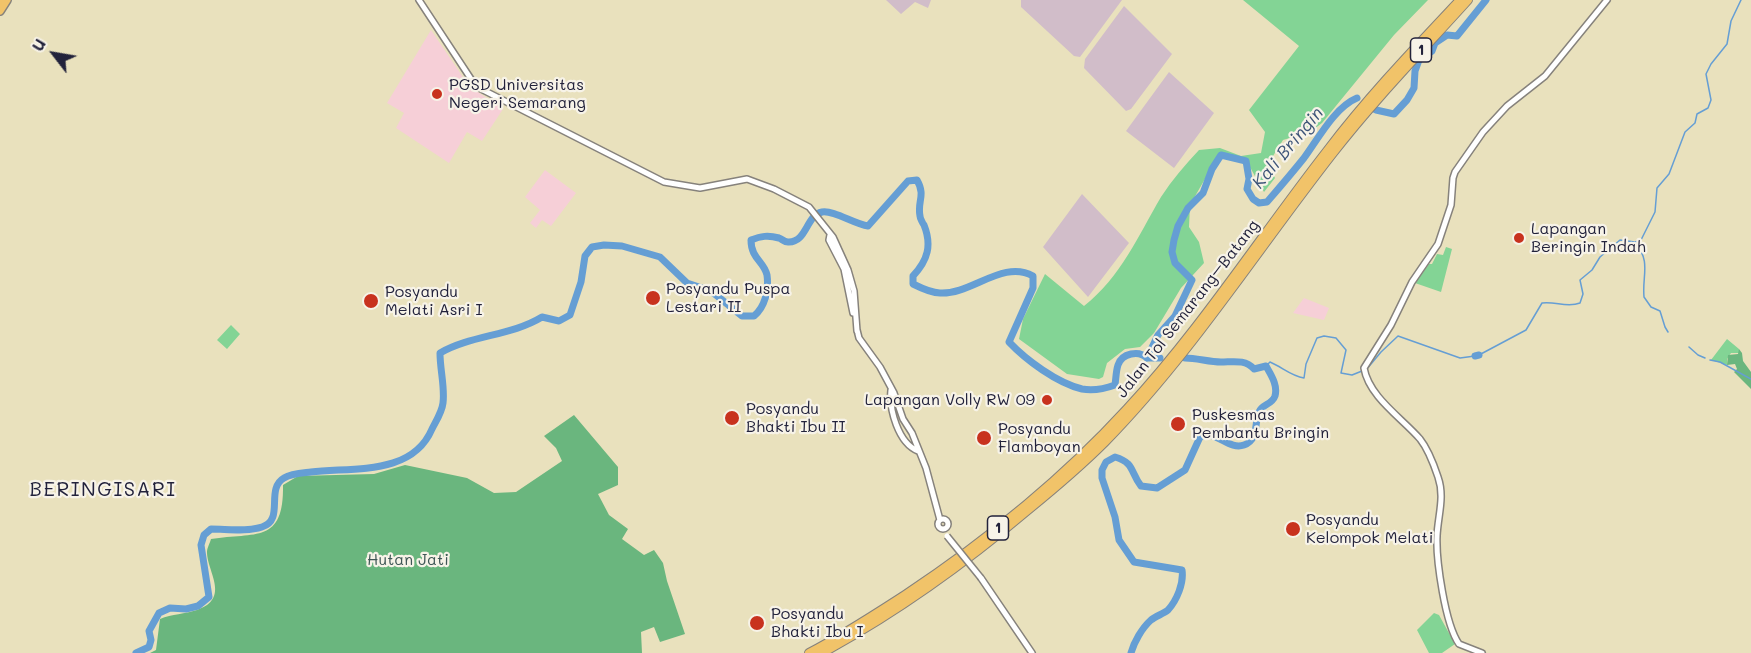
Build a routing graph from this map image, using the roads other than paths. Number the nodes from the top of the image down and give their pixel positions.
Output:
1 (7, 0) edge
2 (419, 0) edge
3 (1460, 0) edge
4 (1468, 0) edge
5 (1607, 0) edge
6 (0, 11) edge
7 (1372, 99) junction
8 (1165, 371) junction
9 (891, 390) junction
10 (918, 451) junction
11 (809, 653) edge
12 (822, 653) edge
13 (1032, 653) edge
14 (1482, 653) edge

1 - 6 highway
2 - 9 street
3 - 7 highway, Jalan Tol Semarang–Batang / 1
4 - 7 highway, Jalan Tol Semarang–Batang / 1
5 - 14 street
7 - 8 highway, Jalan Tol Semarang–Batang / 1
8 - 11 highway, Jalan Tol Semarang–Batang / 1
8 - 12 highway, Jalan Tol Semarang–Batang / 1
9 - 10 street
9 - 10 street
10 - 13 street, bridge

